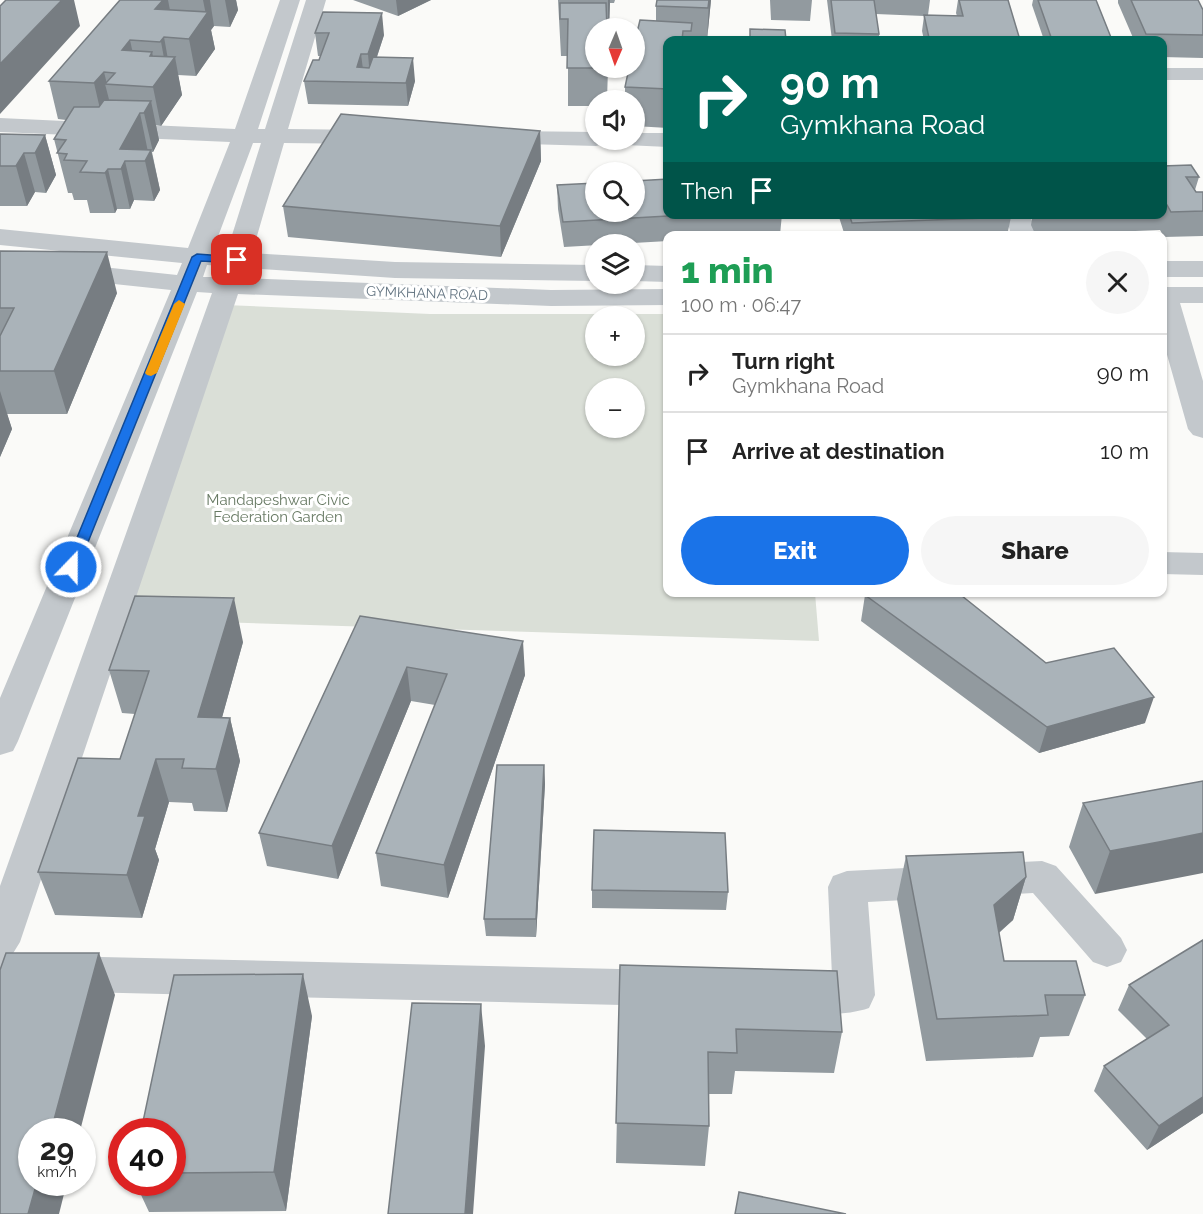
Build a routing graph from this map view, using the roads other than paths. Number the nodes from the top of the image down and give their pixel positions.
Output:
1 (290, 0) edge
2 (316, 0) edge
3 (1167, 74) edge
4 (1203, 74) edge
5 (0, 125) edge
6 (244, 136) junction
7 (275, 136) junction
8 (392, 137) edge
9 (474, 138) edge
10 (585, 139) edge
11 (645, 140) edge
12 (663, 140) edge
13 (0, 237) edge
14 (0, 264) edge
15 (1203, 269) edge
16 (192, 271) junction
17 (232, 273) junction
18 (585, 273) edge
19 (645, 273) edge
20 (663, 274) edge
21 (1167, 285) edge
22 (1167, 288) edge
23 (1203, 295) edge
24 (663, 297) edge
25 (1167, 301) edge
26 (1203, 429) edge
27 (1167, 563) edge
28 (1203, 564) edge
29 (0, 741) edge
30 (0, 942) edge
31 (1107, 950) dead end
32 (0, 972) edge
33 (703, 990) edge
34 (761, 992) edge

1 - 6 street
2 - 7 street
3 - 4 street
5 - 6 street
6 - 7 street
6 - 16 street
7 - 8 street
7 - 17 street
9 - 10 street
11 - 12 street
13 - 16 street
14 - 16 street
15 - 21 street
16 - 17 street, GYMKHANA ROAD
16 - 29 street
17 - 18 street, GYMKHANA ROAD
17 - 24 street, GYMKHANA ROAD
17 - 30 street
19 - 20 street
22 - 23 street
25 - 26 street
27 - 28 street
31 - 34 street
32 - 33 street

